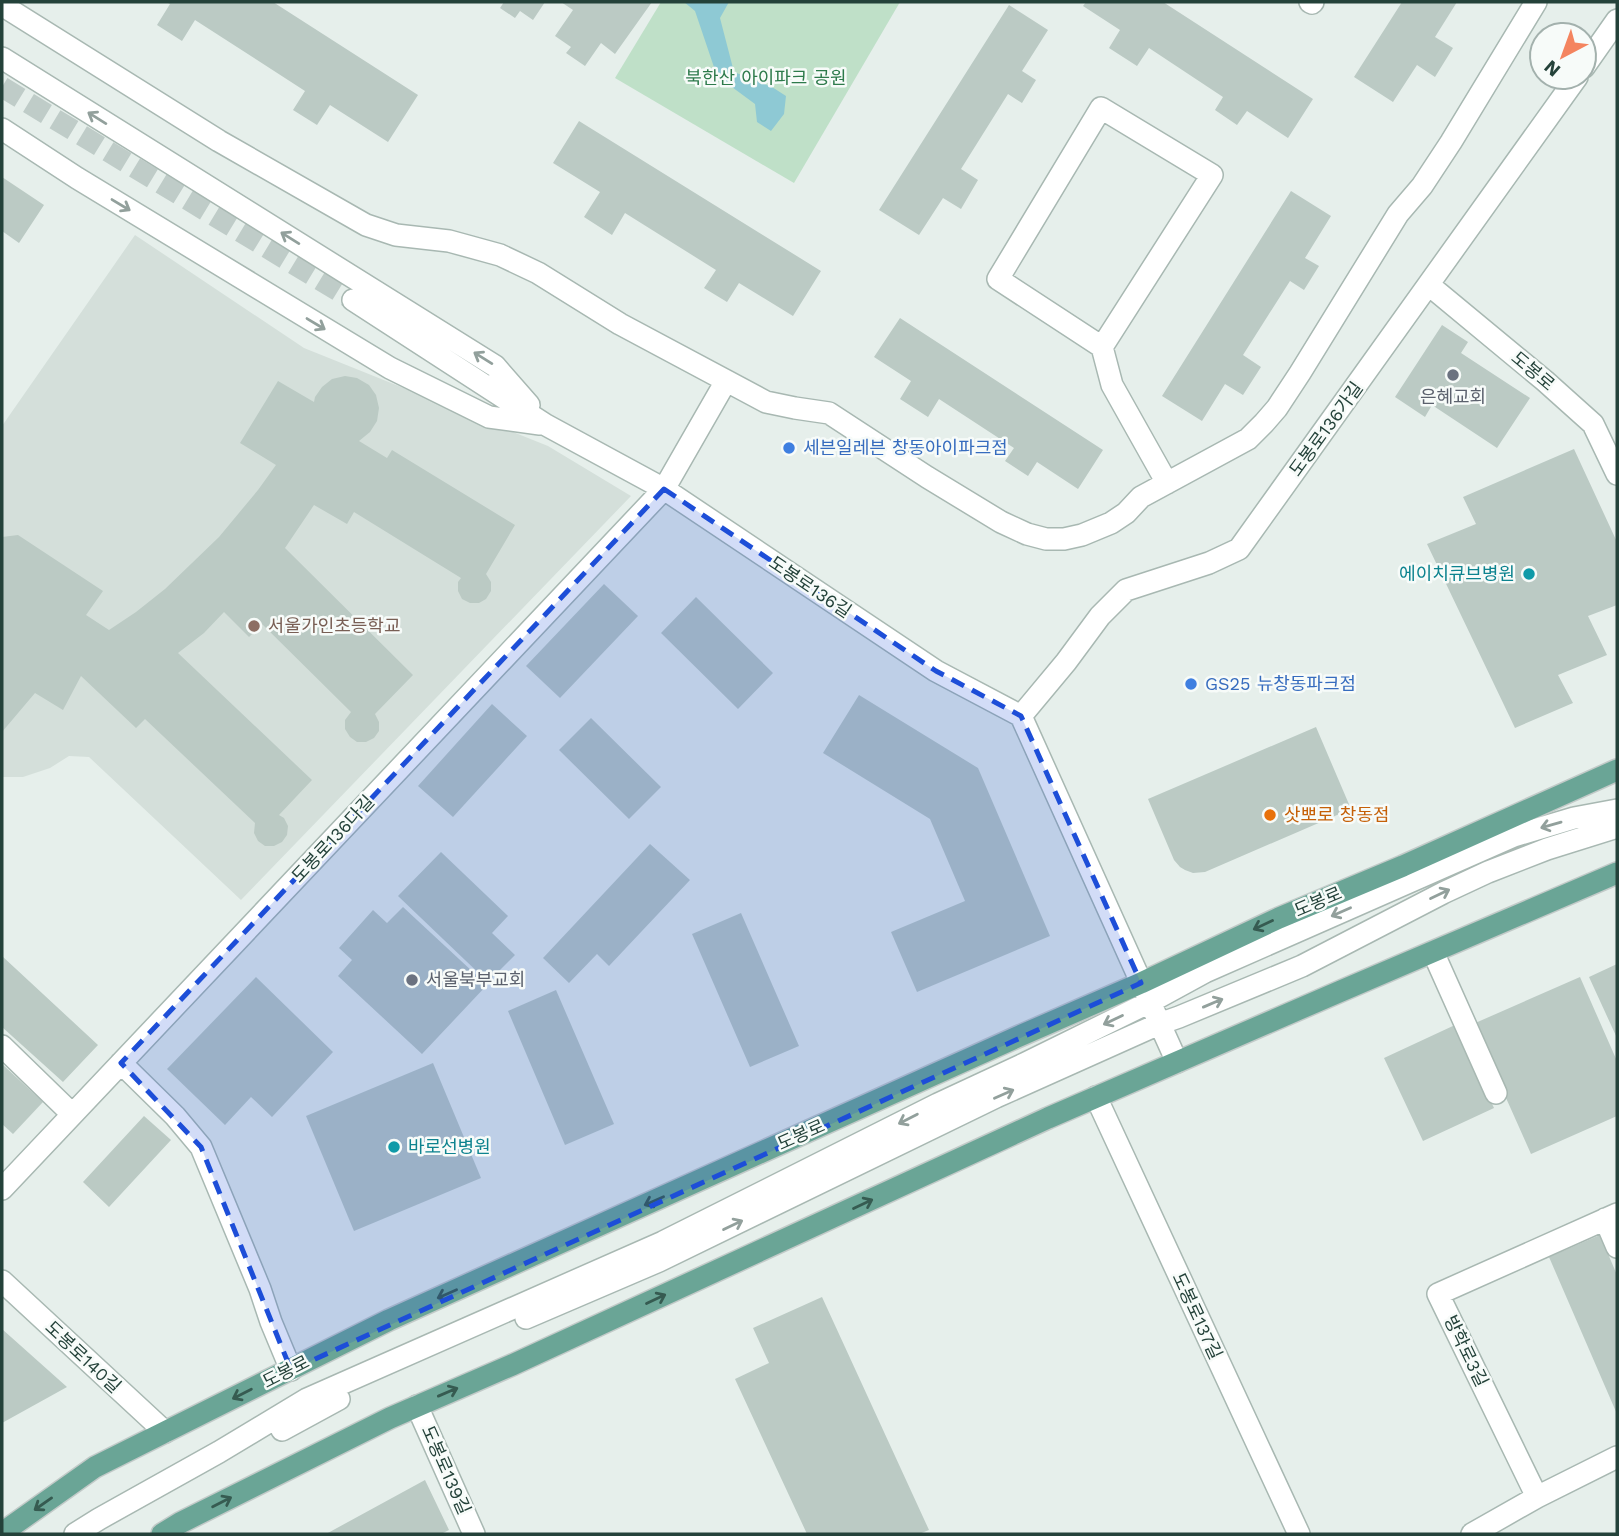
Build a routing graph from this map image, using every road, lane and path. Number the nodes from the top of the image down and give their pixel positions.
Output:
1 (1536, 2) edge
2 (2, 5) edge
3 (1617, 20) edge
4 (1598, 47) edge
5 (2, 58) edge
6 (1567, 91) edge
7 (2, 129) edge
8 (1429, 285) junction
9 (353, 300) tunnel mouth
10 (1102, 347) junction
11 (726, 381) junction
12 (547, 425) junction
13 (1617, 474) edge
14 (1167, 483) junction
15 (664, 489) junction
16 (1021, 716) junction
17 (1617, 770) edge
18 (1617, 810) edge
19 (1617, 827) edge
20 (1617, 873) edge
21 (1433, 952) junction
22 (1146, 993) junction
23 (1160, 1024) junction
24 (2, 1046) edge
25 (1177, 1062) junction
26 (121, 1063) junction
27 (1496, 1093) dead end
28 (1096, 1097) junction
29 (72, 1115) junction
30 (2, 1189) edge
31 (1611, 1217) edge
32 (1617, 1247) edge
33 (2, 1281) edge
34 (290, 1370) junction
35 (417, 1406) junction
36 (165, 1433) junction
37 (1617, 1457) edge
38 (1538, 1497) junction
39 (2, 1533) edge
40 (75, 1534) edge
41 (101, 1534) edge
42 (162, 1534) edge
43 (474, 1534) edge
44 (1299, 1534) edge
45 (1472, 1534) edge

1 - 14 street
2 - 11 street
3 - 4 street
12 -> 5 street
6 - 8 street, 도봉로136가길
7 -> 12 street
8 - 13 street, 도봉로
8 - 16 street, 도봉로136가길
9 - 12 street, 도봉로136길
10 - 10 street
10 - 14 street
11 - 14 street
11 - 15 street, 도봉로136다길
12 - 15 street, 도봉로136길
15 - 16 street, 도봉로136길
15 - 26 street, 도봉로136다길
16 - 22 street
17 -> 22 main road, 도봉로
18 -> 22 street
23 -> 19 street
20 - 21 main road
21 - 25 main road
21 - 27 street
22 - 23 street
22 -> 34 main road, 도봉로
22 -> 40 street
23 - 25 street
41 -> 23 street
24 - 29 street
25 - 28 main road
26 - 29 street, 도봉로136다길
26 - 34 street
35 -> 28 main road
28 - 44 street, 도봉로137길
29 - 30 street, 도봉로136다길
31 - 32 street, 방학로3길
31 - 38 street, 방학로3길
33 - 36 street, 도봉로140길
34 -> 36 main road, 도봉로
42 -> 35 main road
35 - 43 street, 도봉로139길
36 -> 39 main road, 도봉로
37 - 38 street
38 - 45 street

